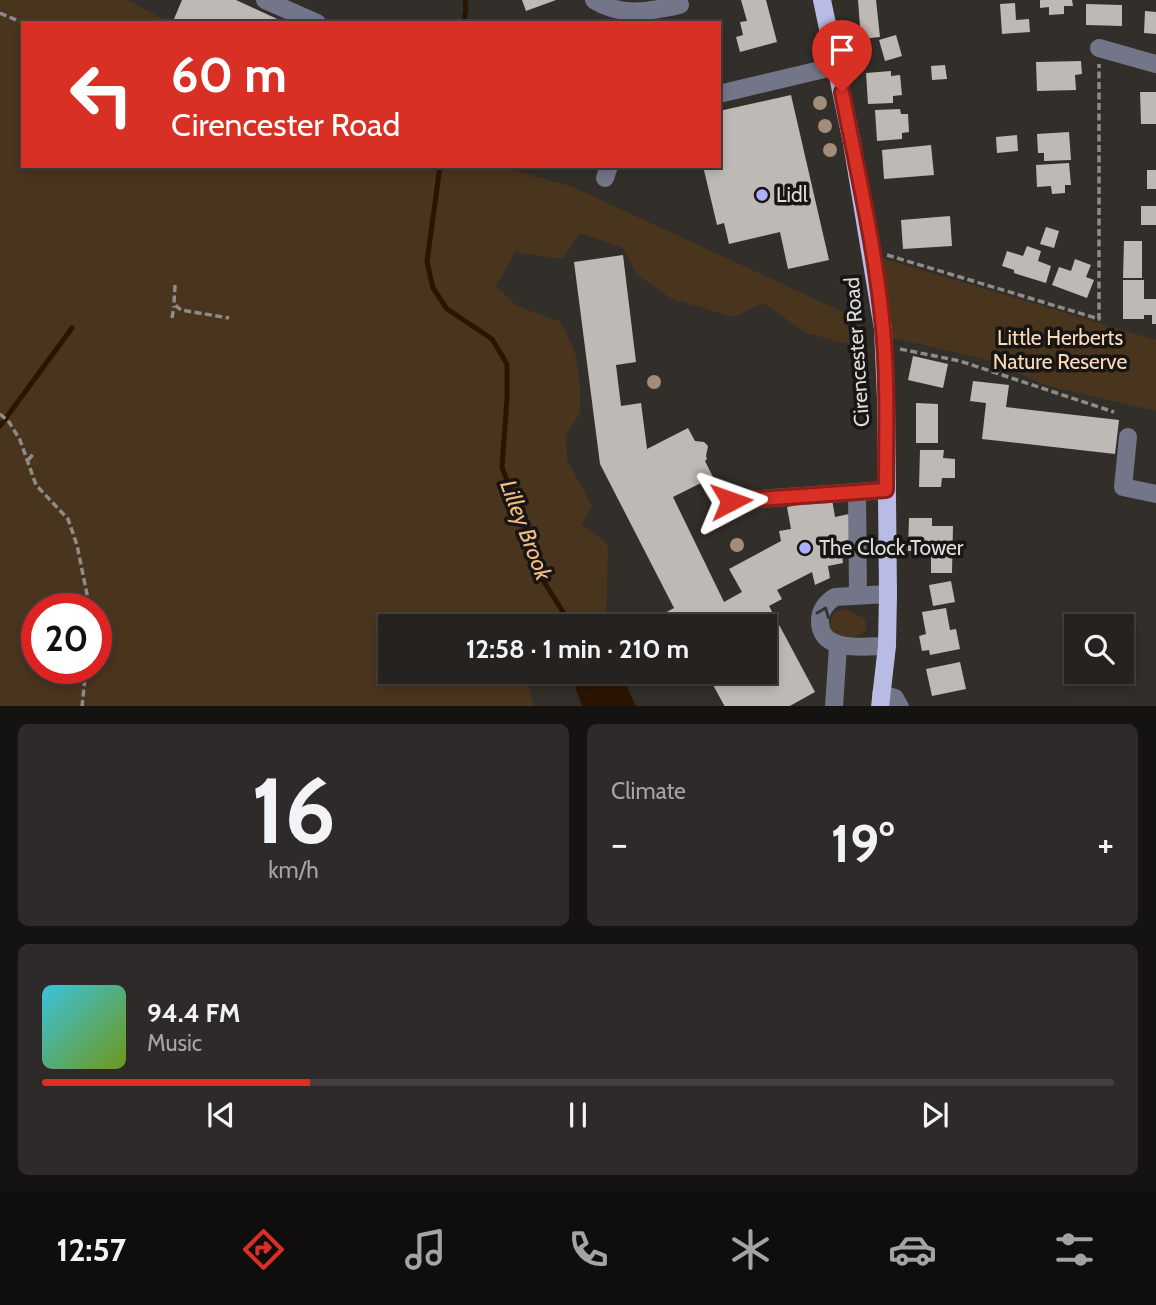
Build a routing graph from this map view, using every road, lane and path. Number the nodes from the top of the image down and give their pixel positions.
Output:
1 (265, 0) edge
2 (594, 0) edge
3 (822, 0) edge
4 (680, 5) dead end
5 (0, 13) edge
6 (312, 21) edge
7 (21, 22) edge
8 (1099, 48) joint
9 (1156, 64) edge
10 (837, 66) junction
11 (721, 94) edge
12 (873, 258) junction
13 (175, 285) dead end
14 (174, 304) junction
15 (181, 310) junction
16 (229, 318) dead end
17 (884, 337) junction
18 (1114, 412) dead end
19 (1, 415) edge
20 (1128, 437) dead end
21 (34, 452) dead end
22 (28, 460) junction
23 (886, 490) junction
24 (857, 492) junction
25 (1156, 494) edge
26 (731, 501) dead end
27 (87, 593) edge
28 (858, 594) junction
29 (888, 594) junction
30 (838, 646) junction
31 (887, 646) junction
32 (84, 684) edge
33 (881, 700) edge
34 (82, 706) edge
35 (834, 706) edge
36 (900, 706) edge

1 - 6 street
2 - 4 street
3 - 10 main road, Cirencester Road
5 - 7 path
8 - 9 street
8 - 12 path
10 - 11 street
10 - 12 main road, Cirencester Road
12 - 17 main road, Cirencester Road
13 - 14 path
14 - 15 path
14 - 15 path
15 - 16 path
17 - 18 path
17 - 23 main road, Cirencester Road
19 - 22 path
20 - 25 street
21 - 22 path
22 - 27 path
23 - 24 street
23 - 29 main road, Cirencester Road
24 - 26 street
24 - 28 street
28 - 29 street
30 -> 28 street
29 - 31 main road, Cirencester Road
30 - 31 street
30 - 35 street
31 - 33 main road, Cirencester Road
32 - 34 path
33 - 36 street

